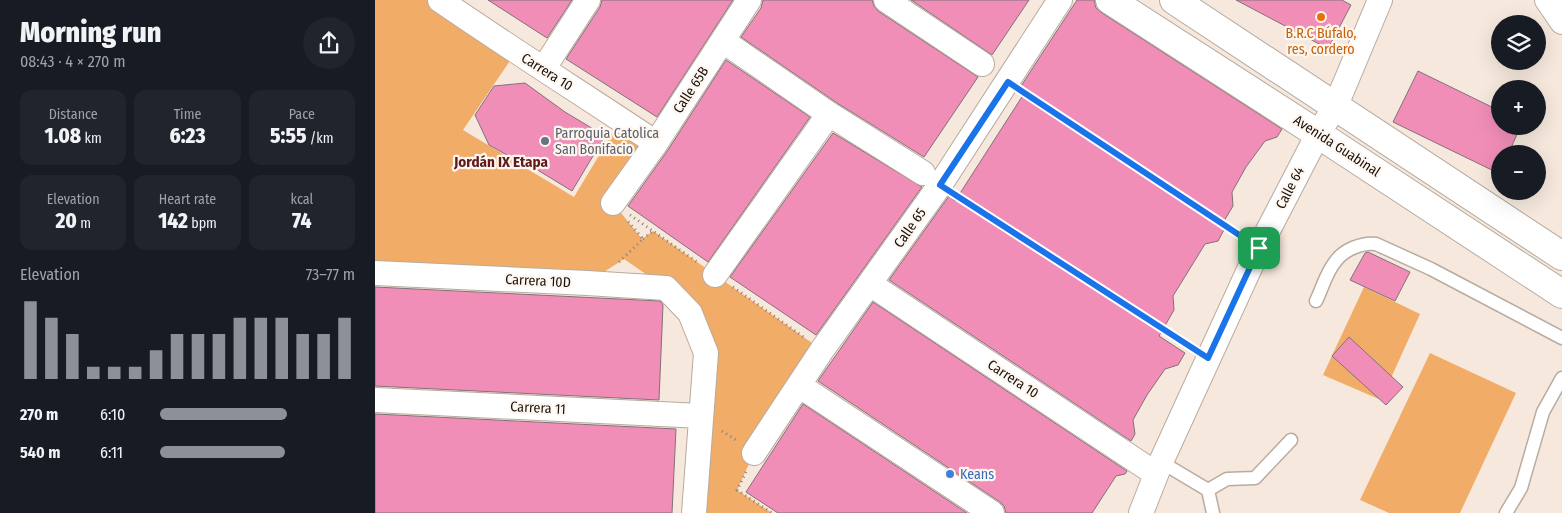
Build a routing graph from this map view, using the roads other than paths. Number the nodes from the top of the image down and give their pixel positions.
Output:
1 (440, 0) edge
2 (588, 0) edge
3 (749, 0) edge
4 (886, 0) edge
5 (1060, 0) edge
6 (1110, 0) edge
7 (1174, 0) edge
8 (1380, 0) edge
9 (1547, 0) edge
10 (1562, 22) edge
11 (723, 41) junction
12 (982, 64) dead end
13 (545, 68) junction
14 (1336, 105) junction
15 (829, 114) junction
16 (1318, 134) junction
17 (655, 143) junction
18 (931, 179) junction
19 (613, 203) road end
20 (1562, 256) edge
21 (375, 274) edge
22 (715, 275) dead end
23 (870, 284) junction
24 (1562, 294) edge
25 (1316, 301) dead end
26 (1562, 338) edge
27 (1562, 378) edge
28 (799, 386) junction
29 (375, 400) edge
30 (701, 416) junction
31 (1291, 440) dead end
32 (754, 453) road end
33 (1159, 468) junction
34 (1208, 490) junction
35 (694, 513) edge
36 (992, 513) edge
37 (1141, 513) edge
38 (1213, 513) edge
39 (1506, 513) edge

1 - 13 street, Carrera 10
2 - 13 street
3 - 11 street, Calle 65B
4 - 12 street
5 - 18 street, Calle 65
6 - 16 main road, Avenida Guabinal
7 - 14 main road
8 - 14 street, Calle 64
9 - 10 street
11 - 15 street
11 - 17 street, Calle 65B
13 - 17 street, Carrera 10
14 - 16 street, Calle 64
14 - 20 main road
15 - 18 street
15 - 22 street
16 - 24 main road, Avenida Guabinal
16 - 33 street, Calle 64
17 - 19 street, Calle 65B
18 - 23 street, Calle 65
21 - 30 street, Carrera 10D
23 - 28 street, Calle 65
23 - 33 street, Carrera 10
25 - 26 lane
27 - 39 lane
28 - 32 street, Calle 65
28 - 36 street
29 - 30 street, Carrera 11
30 - 35 street
31 - 34 lane
33 - 34 lane
33 - 37 street, Calle 64
34 - 38 lane

